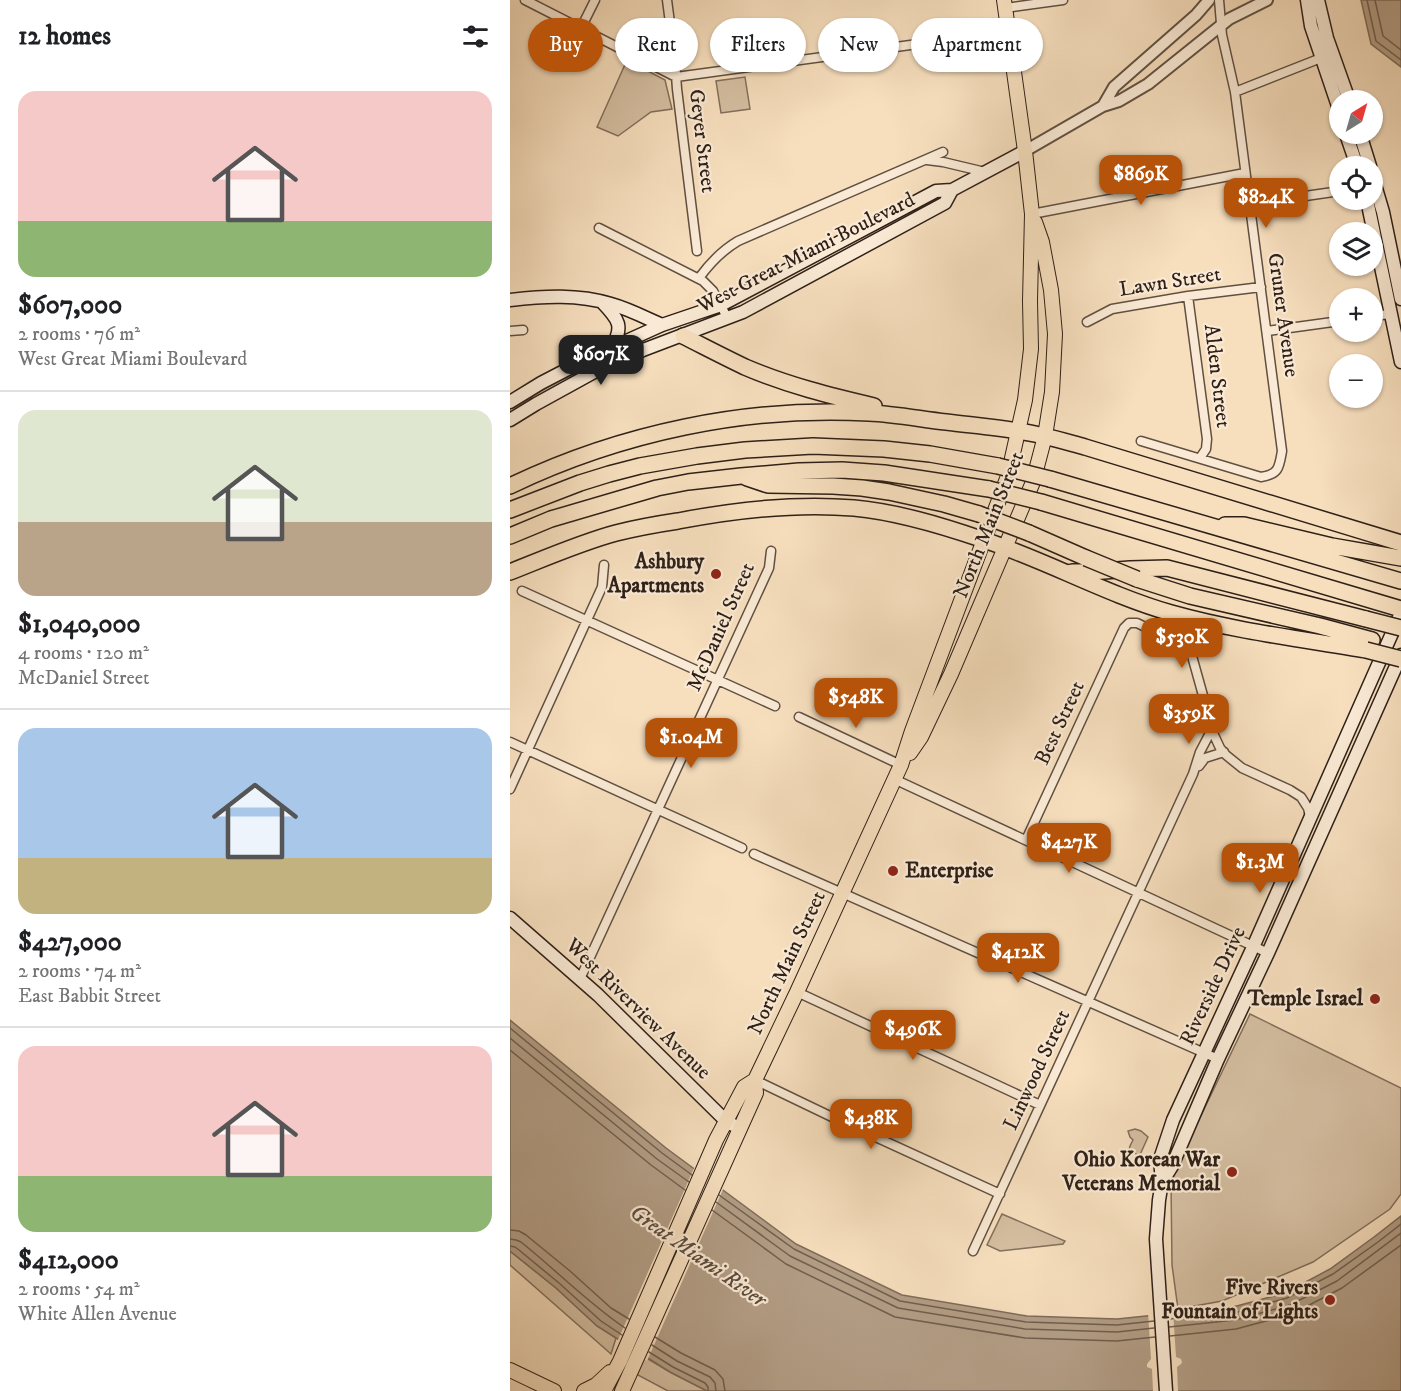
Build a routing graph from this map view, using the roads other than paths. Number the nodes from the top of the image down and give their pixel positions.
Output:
1 (525, 0) edge
2 (595, 0) edge
3 (667, 0) edge
4 (1063, 0) edge
5 (1209, 0) edge
6 (1219, 0) edge
7 (1267, 0) edge
8 (1307, 0) edge
9 (1318, 0) edge
10 (1004, 4) edge
11 (561, 18) edge
12 (586, 18) edge
13 (1220, 26) junction
14 (603, 39) edge
15 (911, 45) edge
16 (1321, 58) junction
17 (1014, 72) edge
18 (676, 77) junction
19 (1332, 90) edge
20 (1346, 90) edge
21 (1235, 92) junction
22 (1103, 106) junction
23 (1025, 151) junction
24 (943, 152) dead end
25 (923, 160) junction
26 (986, 172) junction
27 (1245, 173) junction
28 (952, 190) junction
29 (1329, 193) edge
30 (1250, 204) junction
31 (1369, 210) edge
32 (1382, 210) edge
33 (1032, 214) junction
34 (599, 228) dead end
35 (698, 251) dead end
36 (699, 278) junction
37 (1261, 287) junction
38 (1188, 296) junction
39 (510, 300) edge
40 (1401, 300) edge
41 (601, 301) junction
42 (721, 305) junction
43 (1391, 314) junction
44 (1383, 315) edge
45 (728, 319) junction
46 (1087, 322) dead end
47 (1329, 323) edge
48 (662, 325) junction
49 (522, 330) dead end
50 (510, 331) edge
51 (1267, 331) junction
52 (683, 336) junction
53 (611, 348) junction
54 (1401, 362) edge
55 (510, 402) edge
56 (900, 416) junction
57 (510, 420) edge
58 (1018, 430) junction
59 (1045, 436) junction
60 (1141, 441) dead end
61 (1200, 458) junction
62 (1281, 458) joint
63 (741, 476) junction
64 (510, 486) edge
65 (510, 510) edge
66 (1210, 525) junction
67 (510, 536) edge
68 (983, 539) junction
69 (1401, 543) edge
70 (1004, 547) junction
71 (771, 551) dead end
72 (1401, 558) edge
73 (604, 565) dead end
74 (1057, 569) junction
75 (510, 572) edge
76 (1398, 581) edge
77 (522, 591) dead end
78 (1401, 611) edge
79 (587, 621) junction
80 (1401, 628) edge
81 (1369, 645) junction
82 (1401, 650) edge
83 (1401, 657) edge
84 (717, 680) junction
85 (775, 706) dead end
86 (799, 717) dead end
87 (1212, 729) junction
88 (510, 742) edge
89 (528, 751) junction
90 (1224, 753) junction
91 (901, 765) junction
92 (1193, 774) junction
93 (894, 779) junction
94 (510, 789) edge
95 (658, 810) junction
96 (1310, 817) junction
97 (1026, 840) junction
98 (742, 848) dead end
99 (754, 854) dead end
100 (843, 892) junction
101 (1139, 892) junction
102 (510, 918) edge
103 (1254, 945) junction
104 (1268, 953) junction
105 (580, 979) junction
106 (797, 992) junction
107 (1089, 1001) junction
108 (1204, 1052) junction
109 (1218, 1059) junction
110 (755, 1080) junction
111 (1040, 1105) junction
112 (726, 1121) junction
113 (739, 1128) junction
114 (1162, 1182) junction
115 (999, 1194) junction
116 (973, 1251) dead end
117 (619, 1363) junction
118 (510, 1370) edge
119 (554, 1391) edge
120 (584, 1391) edge
121 (604, 1391) edge
122 (622, 1391) edge
123 (1166, 1391) edge

1 - 11 street
2 - 12 street
3 - 18 street, Geyer Street
4 - 10 street
5 - 22 street
6 - 13 street, Gruner Avenue
7 - 13 street
8 - 16 main road
9 - 20 main road
13 - 21 street, Gruner Avenue
13 - 22 street
14 - 18 street
15 - 18 street
16 - 19 main road
16 - 21 street
17 - 23 main road, North Main Street
18 - 35 street, Geyer Street
21 - 27 street, Gruner Avenue
22 - 23 street
23 - 26 main road, West Great Miami Boulevard
23 - 33 main road, North Main Street
24 - 25 street
25 - 26 street
25 - 36 street
26 - 28 main road, West Great Miami Boulevard
27 - 30 street, Gruner Avenue
27 - 33 street
28 - 42 main road, West Great Miami Boulevard
28 - 45 main road, West Great Miami Boulevard
29 - 30 street
30 - 37 street, Gruner Avenue
31 - 43 main road
32 - 40 main road
33 - 58 main road, North Main Street
33 - 59 main road, North Main Street
34 - 36 street
36 - 42 street
37 - 38 street, Lawn Street
37 - 51 street, Gruner Avenue
38 - 46 street, Lawn Street
38 - 61 street, Alden Street
39 - 41 main road
41 - 48 main road
41 - 53 main road
42 - 45 street
42 - 48 main road, West Great Miami Boulevard
43 - 44 street
43 - 54 main road
45 - 52 main road, West Great Miami Boulevard
47 - 51 street
48 - 52 street
48 - 53 main road, West Great Miami Boulevard
49 - 50 street
51 - 62 street, Gruner Avenue
52 - 56 highway
52 - 57 main road, West Great Miami Boulevard
53 - 55 main road, West Great Miami Boulevard
56 - 58 highway
56 - 64 highway
58 - 59 highway
58 - 68 main road, North Main Street
59 - 69 highway
59 - 70 main road, North Main Street
60 - 61 street, Alden Street
61 - 62 street, Alden Street
63 - 67 highway
63 - 78 highway, bridge
63 - 81 highway, bridge
65 - 66 highway, bridge
66 - 72 highway
66 - 76 highway
68 - 70 highway
68 - 75 highway
68 - 91 main road, North Main Street
70 - 74 highway
70 - 91 main road, North Main Street
71 - 84 street, McDaniel Street
73 - 79 street
74 - 80 highway, bridge
74 - 81 highway
77 - 79 street
78 - 96 main road, Riverside Drive
79 - 84 street
79 - 89 street
81 - 82 highway
81 - 83 highway, bridge
83 - 104 main road, Riverside Drive
84 - 85 street
84 - 95 street, McDaniel Street
86 - 91 street
87 - 90 street
87 - 92 street, Linwood Street
87 - 97 street, Best Street
88 - 89 street
89 - 94 street
89 - 95 street
90 - 92 street, Linwood Street
90 - 96 street
91 - 93 main road, North Main Street
92 - 101 street, Linwood Street
93 - 97 street
93 - 100 main road, North Main Street
95 - 98 street
95 - 105 street, McDaniel Street
96 - 103 main road, Riverside Drive
97 - 101 street
99 - 100 street
100 - 106 main road, North Main Street
100 - 107 street
101 - 103 street
101 - 107 street, Linwood Street
102 - 105 main road, West Riverview Avenue
103 - 104 street
103 - 108 main road, Riverside Drive
104 - 109 main road, Riverside Drive
105 - 112 main road, West Riverview Avenue
106 - 110 main road, North Main Street
106 - 111 street
107 - 108 street
107 - 111 street, Linwood Street
108 - 109 street
108 - 114 main road, Riverside Drive
109 - 114 main road, Riverside Drive
110 - 112 main road, North Main Street
110 - 113 main road, North Main Street
110 - 115 street
111 - 115 street, Linwood Street
112 - 113 main road, West Riverview Avenue
112 - 117 main road, North Main Street
113 - 122 main road, North Main Street
114 - 123 main road, Riverside Drive
115 - 116 street, Linwood Street
117 - 120 main road
117 - 121 main road, North Main Street
118 - 119 main road

